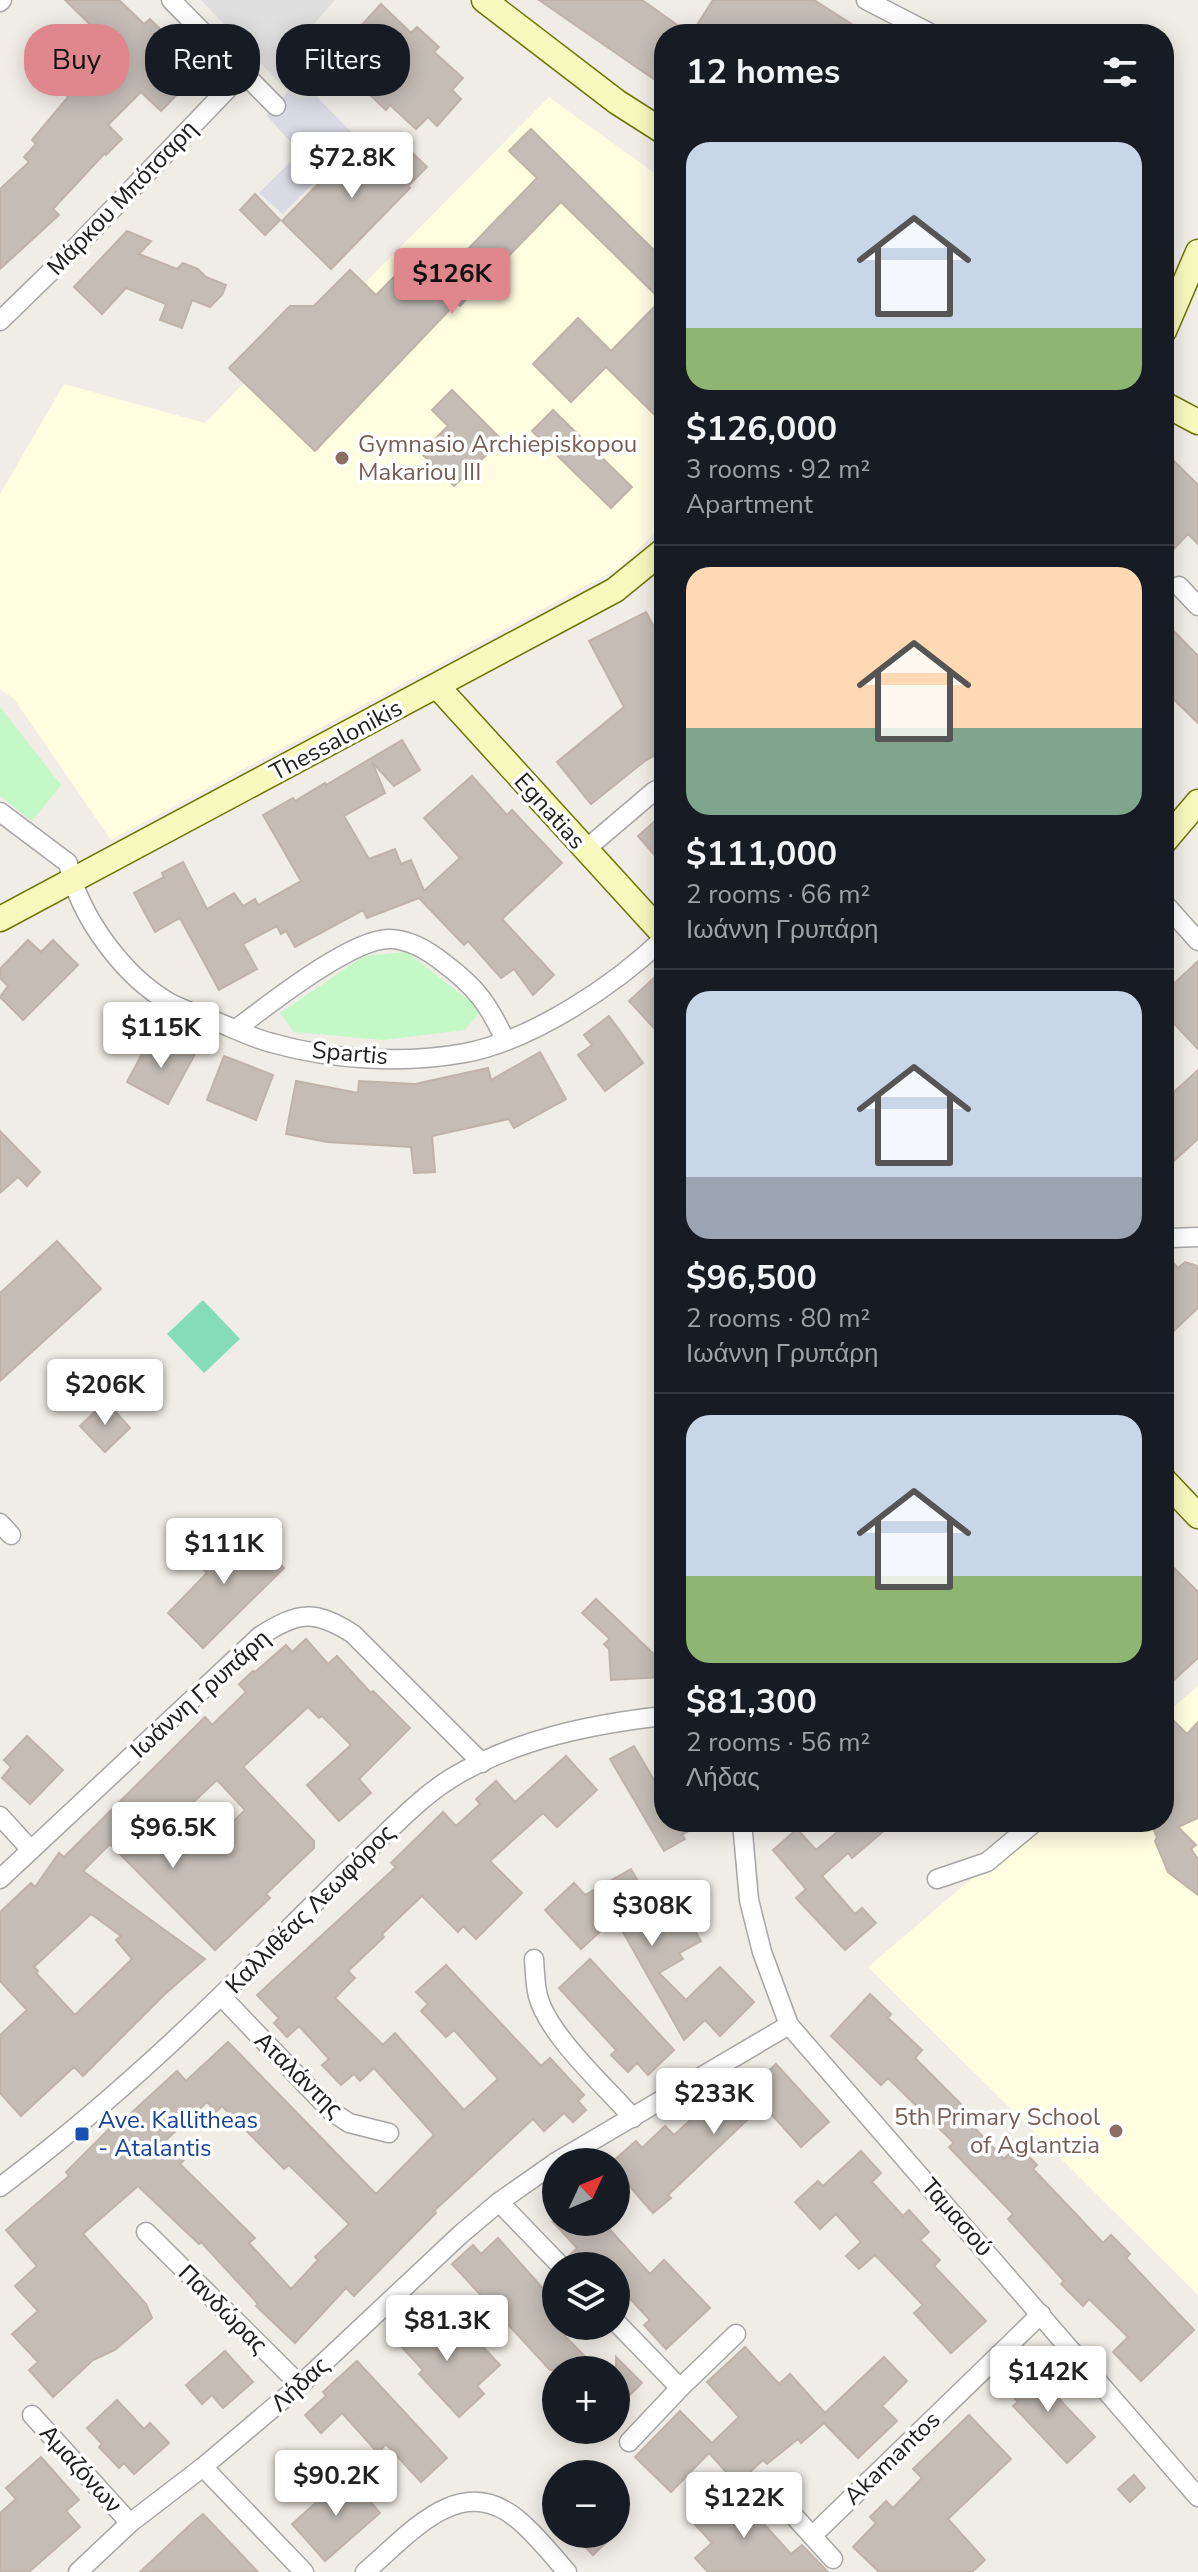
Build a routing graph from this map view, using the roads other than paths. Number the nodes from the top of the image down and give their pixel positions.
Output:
1 (171, 0) edge
2 (484, 0) edge
3 (866, 0) edge
4 (195, 24) edge
5 (913, 24) edge
6 (260, 90) edge
7 (221, 96) edge
8 (276, 106) dead end
9 (654, 126) edge
10 (1198, 252) edge
11 (1174, 308) edge
12 (0, 321) edge
13 (1174, 409) edge
14 (1198, 422) edge
15 (654, 558) edge
16 (1179, 586) dead end
17 (1198, 606) edge
18 (437, 686) junction
19 (654, 791) edge
20 (1198, 802) edge
21 (0, 812) edge
22 (1174, 830) edge
23 (586, 849) junction
24 (72, 881) junction
25 (1174, 914) edge
26 (0, 919) edge
27 (654, 926) edge
28 (1198, 941) edge
29 (654, 946) edge
30 (236, 1029) junction
31 (505, 1040) junction
32 (1198, 1237) edge
33 (1174, 1238) edge
34 (1174, 1497) edge
35 (1198, 1516) edge
36 (654, 1718) edge
37 (482, 1763) junction
38 (0, 1816) edge
39 (743, 1832) edge
40 (1023, 1832) edge
41 (31, 1850) junction
42 (0, 1879) edge
43 (937, 1879) dead end
44 (534, 1959) dead end
45 (221, 1996) junction
46 (789, 2025) junction
47 (633, 2118) junction
48 (389, 2133) dead end
49 (580, 2148) edge
50 (542, 2172) edge
51 (0, 2187) edge
52 (499, 2202) junction
53 (146, 2232) dead end
54 (547, 2252) edge
55 (1041, 2314) junction
56 (736, 2334) dead end
57 (630, 2336) edge
58 (300, 2385) junction
59 (680, 2388) junction
60 (32, 2415) dead end
61 (630, 2441) edge
62 (203, 2467) junction
63 (1198, 2497) edge
64 (785, 2506) dead end
65 (130, 2523) junction
66 (812, 2536) junction
67 (833, 2559) dead end
68 (78, 2572) edge
69 (304, 2572) edge
70 (365, 2572) edge
71 (567, 2572) edge

1 - 4 street
2 - 9 main road
3 - 5 street
6 - 8 street
7 - 12 street, Μάρκου Μπότσαρη
10 - 11 main road
13 - 14 main road
15 - 18 main road, Thessalonikis
16 - 17 street
18 - 23 main road, Egnatias
18 - 24 main road, Thessalonikis
19 - 23 street
20 - 22 main road
21 - 24 street, Spartis
23 - 27 main road, Egnatias
24 - 26 main road, Thessalonikis
24 - 30 street, Spartis
25 - 28 street
29 - 31 street, Spartis
30 - 31 street, Spartis
30 - 31 street
32 - 33 street
34 - 35 main road
36 - 37 street, Καλλιθέας Λεωφόρος
37 - 41 street, Ιωάννη Γρυπάρη
37 - 45 street, Καλλιθέας Λεωφόρος
38 - 41 street
39 - 46 street, Ταμασού
40 - 43 street
41 - 42 street, Ιωάννη Γρυπάρη
44 - 47 street
45 - 48 street, Αταλάντης
45 - 51 street, Καλλιθέας Λεωφόρος
46 - 47 street, Λήδας
46 - 55 street, Ταμασού
47 - 49 street, Λήδας
50 - 52 street, Λήδας
52 - 54 street
52 - 58 street, Λήδας
53 - 58 street, Πανδώρας
55 - 63 street, Ταμασού
55 - 66 street, Akamantos
56 - 59 street
57 - 59 street
58 - 62 street, Λήδας
59 - 61 street
60 - 65 street, Αμαζόνων
62 - 65 street, Λήδας
62 - 69 street
64 - 66 street
65 - 68 street, Λήδας
66 - 67 street
70 - 71 street

